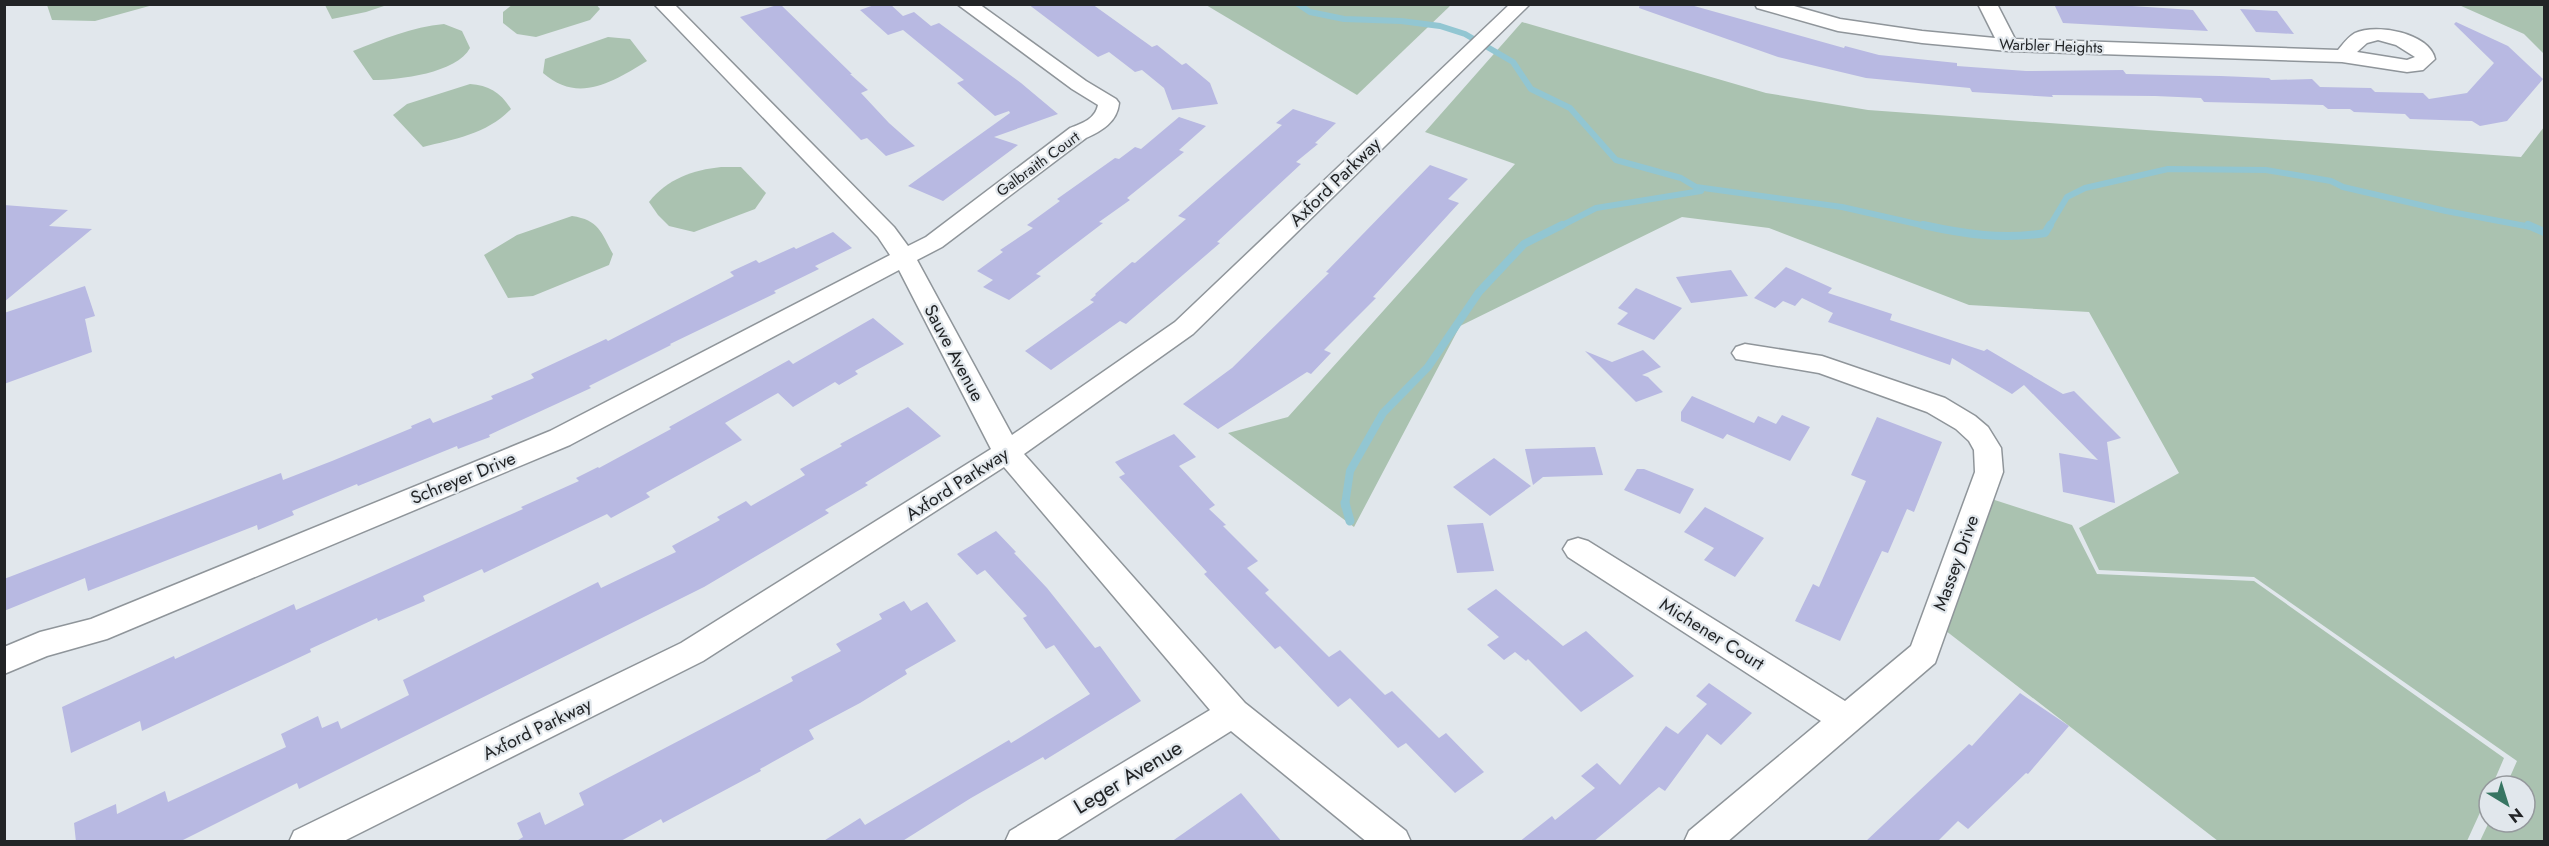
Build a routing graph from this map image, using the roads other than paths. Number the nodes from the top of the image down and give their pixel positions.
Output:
1 (663, 4) edge
2 (966, 4) edge
3 (1521, 4) edge
4 (1764, 4) edge
5 (1987, 4) edge
6 (2008, 45) junction
7 (2342, 56) dead end
8 (904, 258) junction
9 (1745, 353) dead end
10 (1007, 452) junction
11 (1578, 549) dead end
12 (4, 661) edge
13 (1233, 713) junction
14 (1846, 719) junction
15 (306, 842) edge
16 (1022, 842) edge
17 (1394, 842) edge
18 (1701, 842) edge

1 - 8 street, Sauve Avenue
2 - 8 street, Galbraith Court
3 - 10 street, Axford Parkway
4 - 6 street, Warbler Heights
5 - 6 street
6 - 7 street, Warbler Heights
8 - 10 street, Sauve Avenue
8 - 12 street, Schreyer Drive
9 - 14 street, Massey Drive
10 - 13 street, Sauve Avenue
10 - 15 street, Axford Parkway
11 - 14 street, Michener Court
13 - 16 street, Leger Avenue
13 - 17 street, Sauve Avenue
14 - 18 street, Massey Drive

